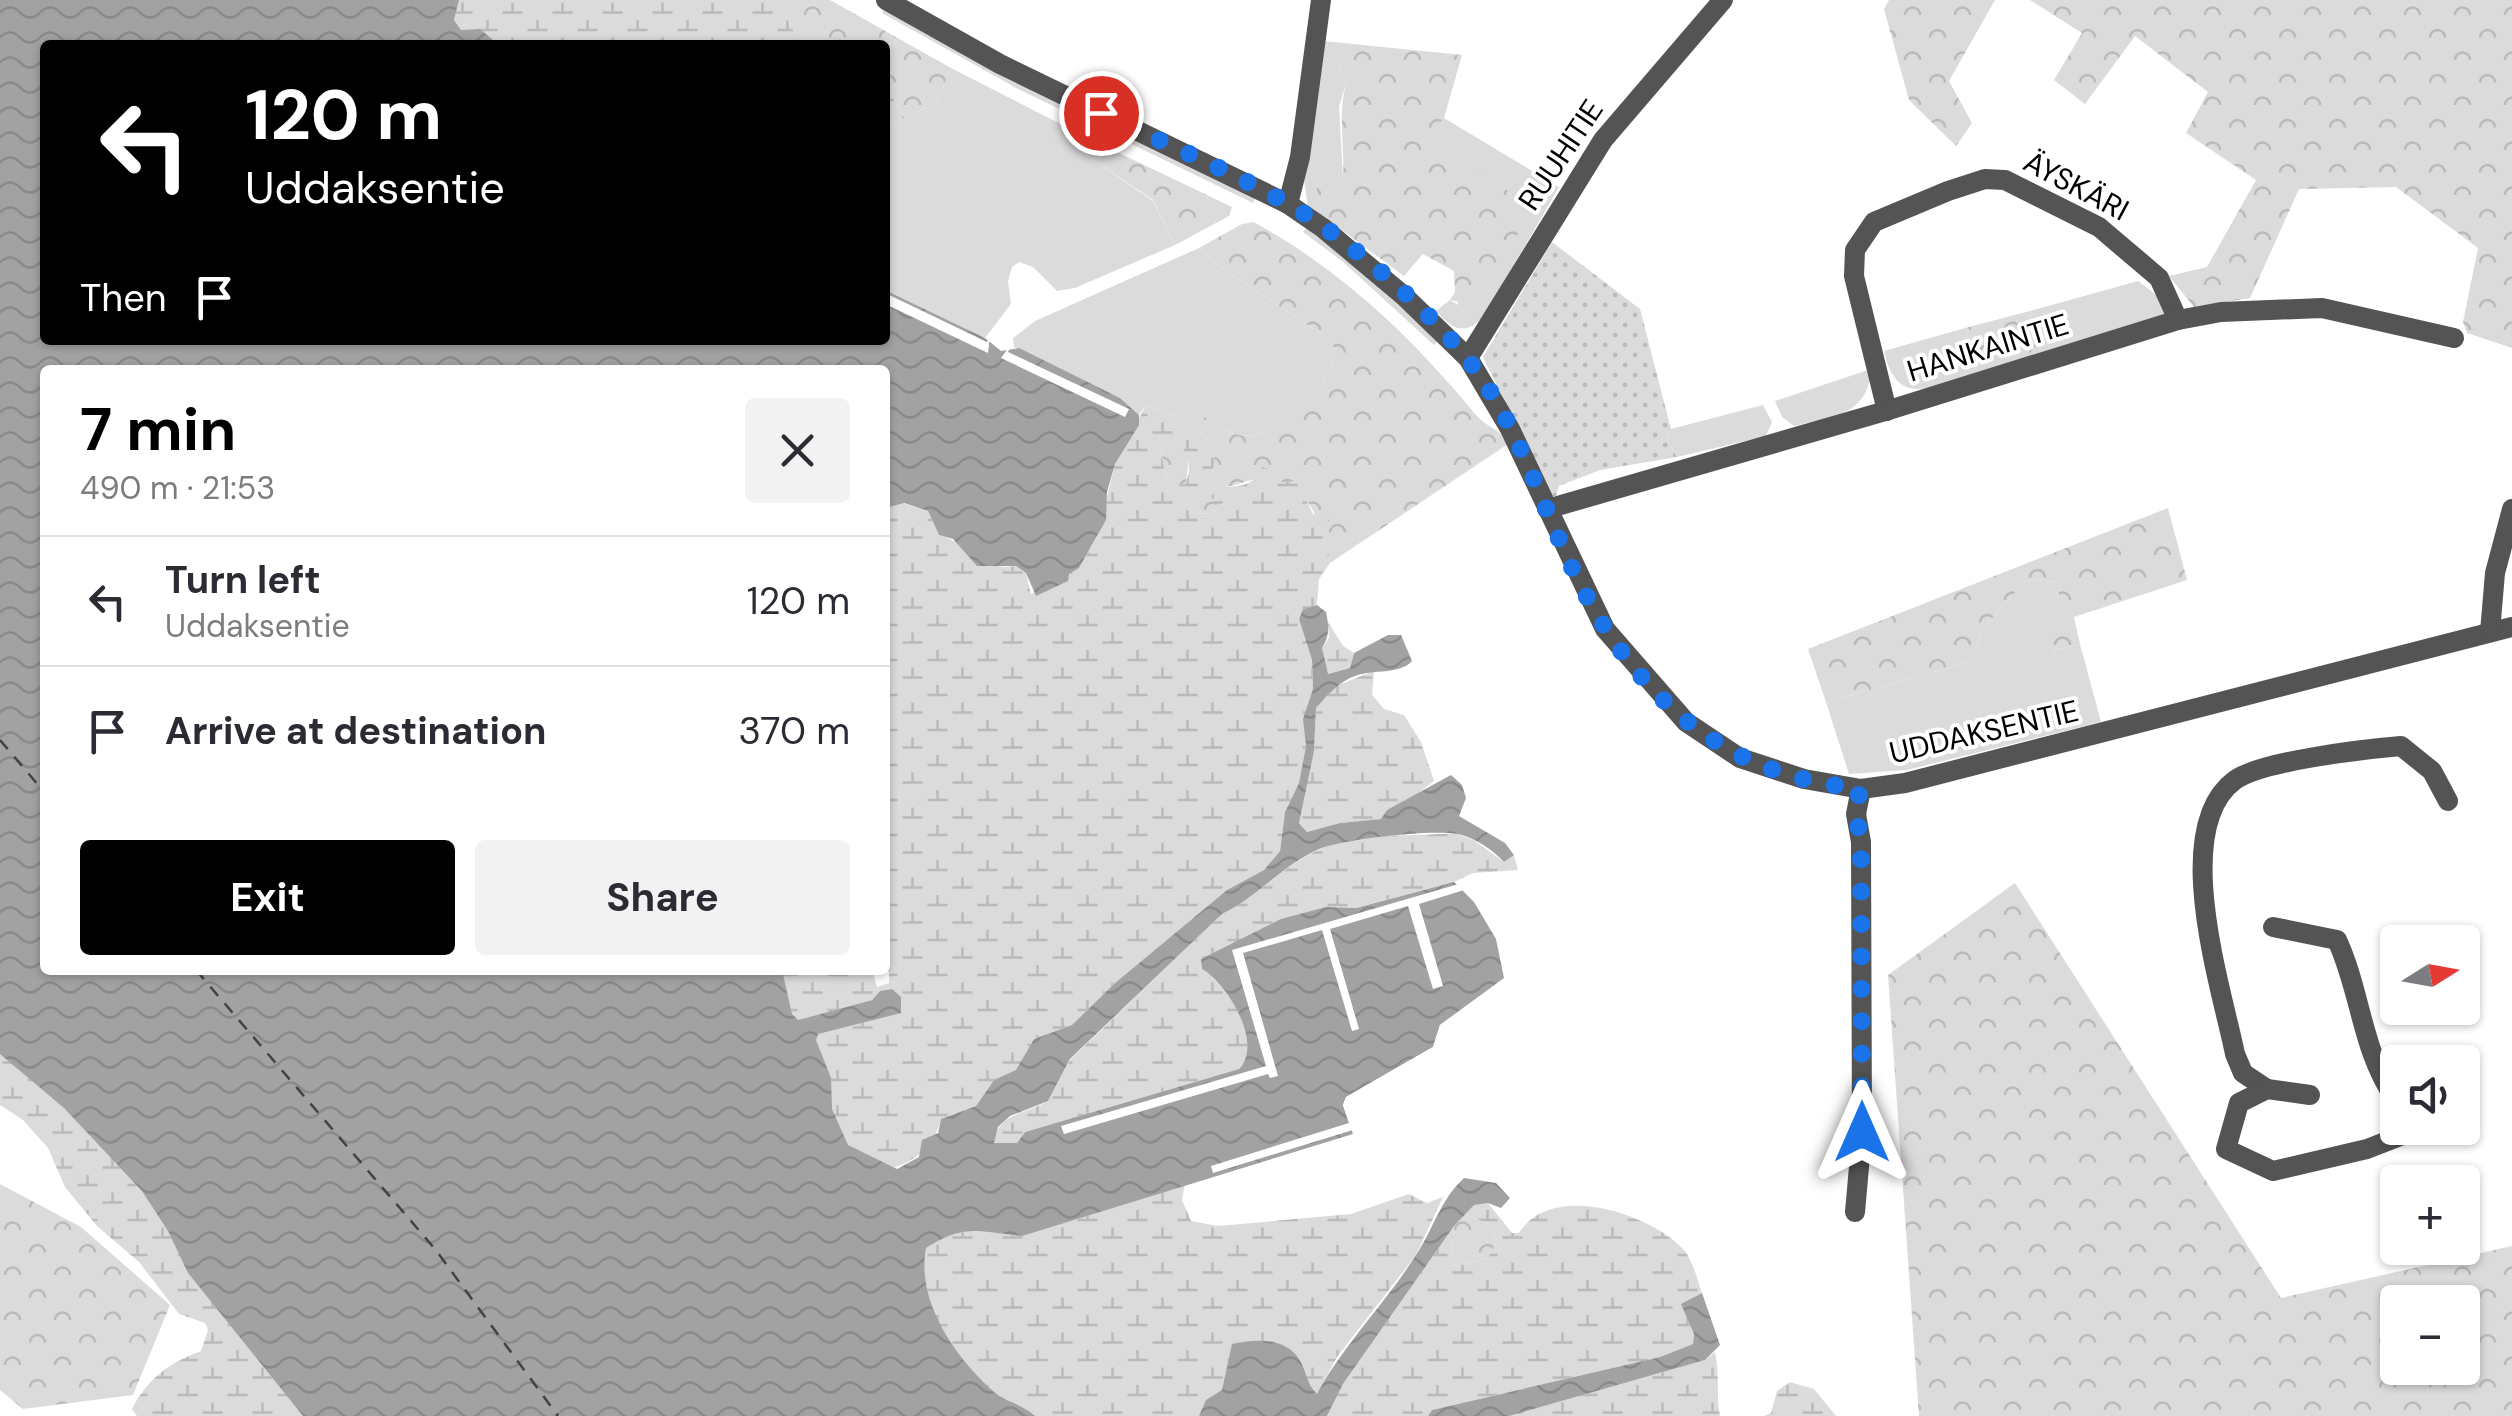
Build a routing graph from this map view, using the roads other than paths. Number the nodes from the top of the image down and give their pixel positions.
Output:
1 (1321, 0) edge
2 (1723, 0) edge
3 (895, 3) edge
4 (1288, 204) junction
5 (2178, 320) junction
6 (2454, 338) dead end
7 (1468, 358) junction
8 (1887, 411) junction
9 (1548, 509) junction
10 (2512, 509) edge
11 (2512, 628) edge
12 (2490, 632) junction
13 (1860, 788) junction
14 (2448, 801) dead end
15 (2273, 927) dead end
16 (2380, 1077) edge
17 (2267, 1089) junction
18 (2310, 1096) dead end
19 (2380, 1144) edge
20 (1855, 1212) dead end

1 - 4 street
2 - 7 street, RUUHITIE
3 - 4 street, UDDAKSENTIE
4 - 7 street, UDDAKSENTIE
5 - 6 street, HANKAINTIE
5 - 8 street, HANKAINTIE
5 - 8 street, ÄYSKÄRI
7 - 9 street, UDDAKSENTIE
8 - 9 street, HANKAINTIE
9 - 13 street, UDDAKSENTIE
10 - 12 street
11 - 12 street, UDDAKSENTIE
12 - 13 street, UDDAKSENTIE
13 - 20 street
14 - 17 street
15 - 16 street
17 - 18 street
17 - 19 street

